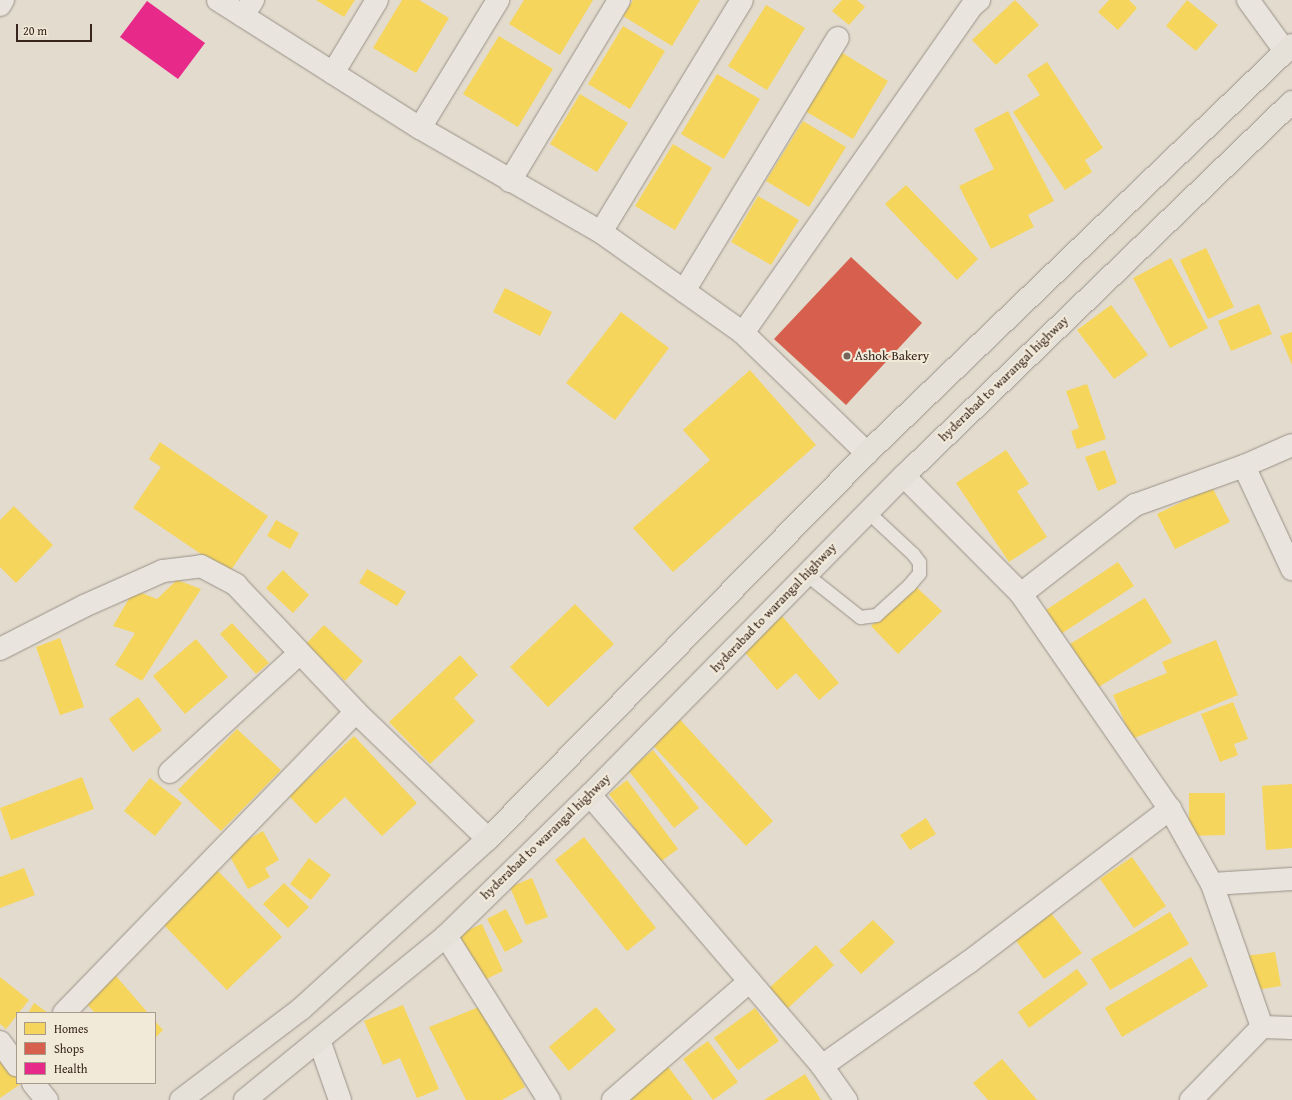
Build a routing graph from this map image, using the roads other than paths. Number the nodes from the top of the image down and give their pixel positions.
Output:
1 (3, 0) edge
2 (218, 0) edge
3 (377, 0) edge
4 (498, 0) edge
5 (619, 0) edge
6 (742, 0) edge
7 (979, 0) edge
8 (1248, 0) edge
9 (0, 5) edge
10 (248, 8) edge
11 (838, 38) dead end
12 (1289, 48) edge
13 (333, 73) junction
14 (1292, 102) edge
15 (420, 128) junction
16 (510, 181) junction
17 (601, 232) junction
18 (684, 291) junction
19 (744, 333) junction
20 (1292, 445) edge
21 (867, 453) junction
22 (1244, 466) junction
23 (904, 476) junction
24 (868, 512) junction
25 (1292, 569) edge
26 (807, 575) junction
27 (1021, 594) junction
28 (0, 649) edge
29 (300, 653) junction
30 (356, 712) junction
31 (170, 772) dead end
32 (590, 795) junction
33 (1170, 809) junction
34 (488, 839) junction
35 (1292, 879) edge
36 (1212, 884) junction
37 (446, 936) junction
38 (750, 981) junction
39 (65, 1012) edge
40 (1262, 1027) junction
41 (1292, 1028) edge
42 (319, 1040) junction
43 (0, 1042) edge
44 (16, 1063) edge
45 (822, 1066) junction
46 (34, 1084) edge
47 (47, 1100) edge
48 (182, 1100) edge
49 (245, 1100) edge
50 (340, 1100) edge
51 (549, 1100) edge
52 (613, 1100) edge
53 (846, 1100) edge
54 (1191, 1100) edge

1 - 9 street
2 - 10 street
3 - 13 street
4 - 15 street
5 - 16 street
6 - 17 street
7 - 19 street
8 - 12 street
10 - 13 street
11 - 18 street
12 - 21 main road
13 - 15 street
14 - 23 main road, hyderabad to warangal highway
15 - 16 street
16 - 17 street
17 - 18 street
18 - 19 street
19 - 21 street
20 - 22 street
21 - 34 main road
22 - 25 street
22 - 27 street
23 - 24 main road, hyderabad to warangal highway
23 - 27 street
24 - 26 main road, hyderabad to warangal highway
24 - 26 lane
26 - 32 main road, hyderabad to warangal highway
27 - 33 street
28 - 29 street
29 - 30 street
29 - 31 street
30 - 34 street
30 - 39 street
32 - 37 main road, hyderabad to warangal highway
32 - 38 street
33 - 36 street
33 - 45 street
34 - 48 main road
35 - 36 street
36 - 40 street
37 - 42 main road, hyderabad to warangal highway
37 - 51 street
38 - 45 street
38 - 52 street
40 - 41 street
40 - 54 street
42 - 49 main road, hyderabad to warangal highway
42 - 50 street
43 - 44 street
45 - 53 street
46 - 47 street

